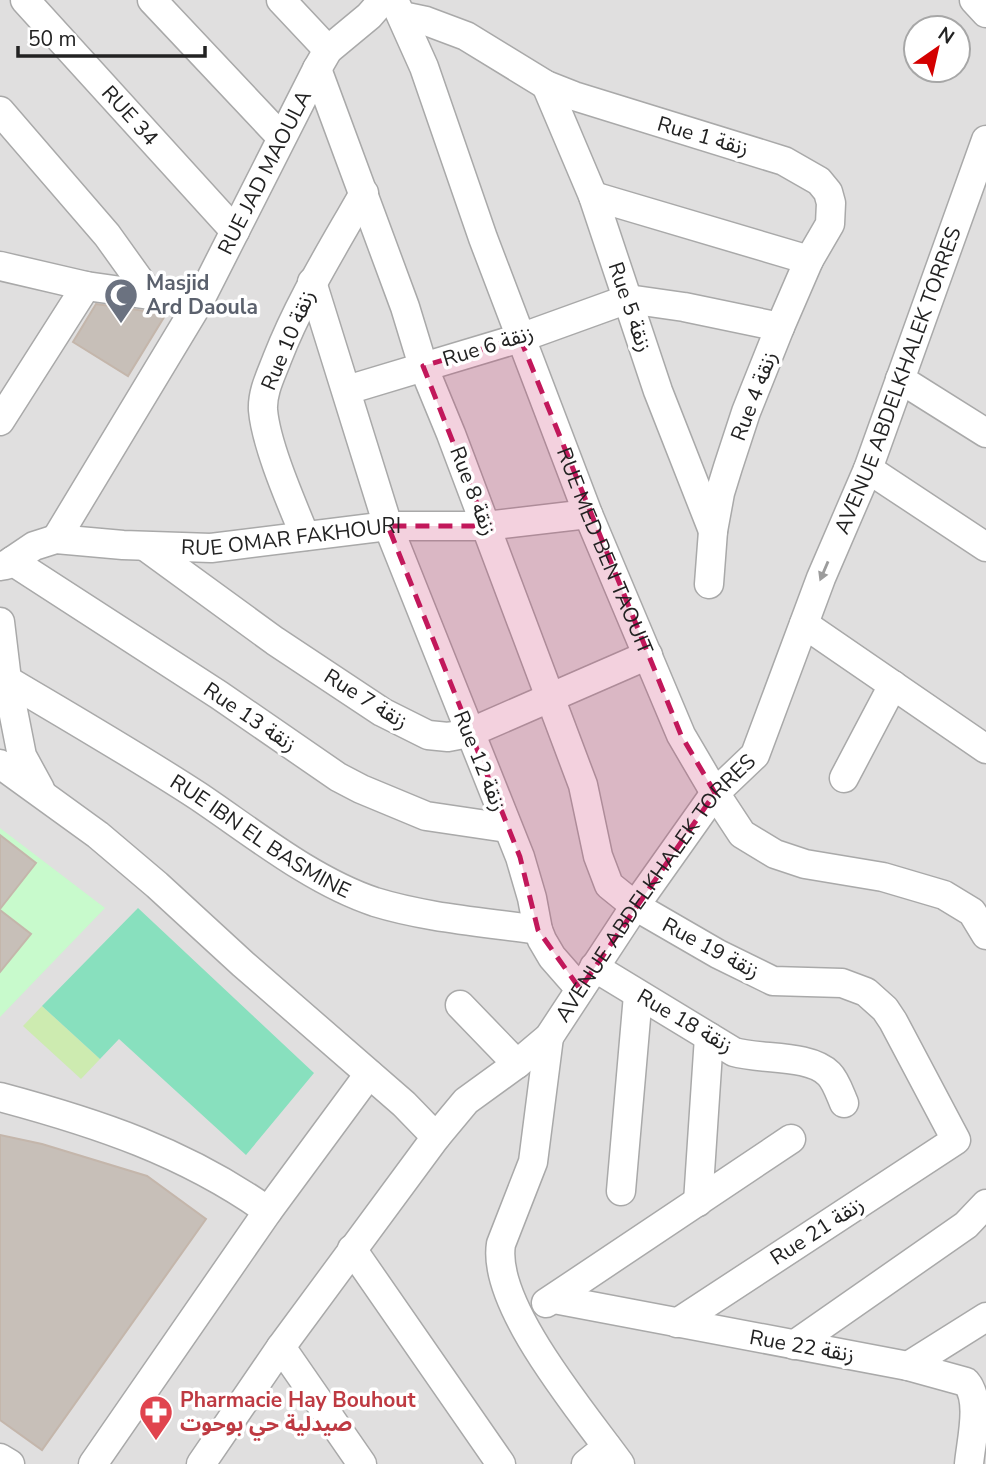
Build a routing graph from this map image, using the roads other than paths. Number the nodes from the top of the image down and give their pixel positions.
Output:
1 (25, 0) edge
2 (152, 0) edge
3 (281, 0) edge
4 (974, 0) edge
5 (393, 5) edge
6 (986, 13) edge
7 (323, 60) junction
8 (545, 85) junction
9 (0, 111) edge
10 (281, 136) junction
11 (986, 140) edge
12 (978, 190) edge
13 (364, 193) junction
14 (593, 196) junction
15 (831, 217) joint
16 (235, 231) junction
17 (809, 260) junction
18 (0, 266) edge
19 (312, 282) junction
20 (86, 286) junction
21 (150, 295) junction
22 (628, 299) junction
23 (199, 302) junction
24 (780, 327) junction
25 (520, 338) junction
26 (423, 366) junction
27 (900, 379) junction
28 (347, 390) junction
29 (0, 421) edge
30 (986, 433) edge
31 (868, 469) junction
32 (588, 514) junction
33 (388, 526) junction
34 (486, 526) junction
35 (713, 531) junction
36 (305, 536) junction
37 (56, 539) junction
38 (146, 547) junction
39 (986, 547) edge
40 (4, 569) edge
41 (709, 584) dead end
42 (0, 622) edge
43 (804, 624) junction
44 (648, 654) junction
45 (7, 680) junction
46 (893, 685) junction
47 (550, 697) junction
48 (469, 733) junction
49 (986, 749) edge
50 (0, 764) edge
51 (844, 778) dead end
52 (715, 793) junction
53 (43, 795) junction
54 (508, 828) junction
55 (635, 906) junction
56 (538, 930) junction
57 (986, 935) edge
58 (587, 978) junction
59 (638, 995) junction
60 (460, 1005) dead end
61 (549, 1037) junction
62 (709, 1037) junction
63 (517, 1065) junction
64 (369, 1074) junction
65 (0, 1097) edge
66 (845, 1103) dead end
67 (436, 1137) junction
68 (791, 1139) dead end
69 (956, 1140) joint
70 (621, 1191) dead end
71 (698, 1202) junction
72 (986, 1204) edge
73 (268, 1210) junction
74 (352, 1249) junction
75 (554, 1299) junction
76 (517, 1314) junction
77 (986, 1317) edge
78 (677, 1323) junction
79 (794, 1345) junction
80 (281, 1347) junction
81 (908, 1366) junction
82 (0, 1458) edge
83 (347, 1458) edge
84 (604, 1458) edge
85 (10, 1464) edge
86 (93, 1464) edge
87 (201, 1464) edge
88 (501, 1464) edge
89 (969, 1464) edge

1 - 16 street, RUE 34
2 - 10 street
3 - 7 street
4 - 6 street
5 - 7 street, RUE JAD MAOULA
5 - 8 street, Rue 1 زنقة
5 - 25 street, RUE MED BEN TAOUIT
7 - 10 street, RUE JAD MAOULA
7 - 13 street, Rue 8 زنقة
8 - 14 street, Rue 5 زنقة
8 - 15 street, Rue 1 زنقة
9 - 21 street
10 - 16 street, RUE JAD MAOULA
11 - 12 street, AVENUE ABDELKHALEK TORRES
12 - 27 street, AVENUE ABDELKHALEK TORRES
13 - 19 street, Rue 10 زنقة
13 - 26 street, Rue 8 زنقة
14 - 17 street
14 - 22 street, Rue 5 زنقة
15 - 17 street, Rue 4 زنقة
16 - 23 street, RUE JAD MAOULA
17 - 24 street, Rue 4 زنقة
18 - 20 street
19 - 28 street, Rue 12 زنقة
19 - 36 street, Rue 10 زنقة
20 - 21 street
20 - 29 street
21 - 23 street
22 - 24 street
22 - 25 street, Rue 6 زنقة
22 - 35 street, Rue 5 زنقة
23 - 37 street, RUE JAD MAOULA
24 - 35 street, Rue 4 زنقة
25 - 26 street, Rue 6 زنقة
25 - 32 street, RUE MED BEN TAOUIT
26 - 28 street, Rue 6 زنقة
26 - 34 street, Rue 8 زنقة
27 - 30 street
27 - 31 street, AVENUE ABDELKHALEK TORRES
28 - 33 street, Rue 12 زنقة
31 - 39 street
31 -> 43 street, AVENUE ABDELKHALEK TORRES
32 - 34 street, RUE OMAR FAKHOURI
32 - 44 street, RUE MED BEN TAOUIT
33 - 34 street, RUE OMAR FAKHOURI
33 - 36 street, RUE OMAR FAKHOURI
33 - 48 street, Rue 12 زنقة
34 - 47 street, Rue 8 زنقة
35 - 41 street, Rue 4 زنقة
36 - 38 street, RUE OMAR FAKHOURI
37 - 38 street, RUE OMAR FAKHOURI
37 - 40 street, RUE OMAR FAKHOURI
38 - 48 street, Rue 7 زنقة
40 - 54 street, Rue 13 زنقة
42 - 45 street
43 - 46 street
43 - 52 street, AVENUE ABDELKHALEK TORRES
44 - 47 street, Rue 7 زنقة
44 - 52 street, RUE MED BEN TAOUIT
45 - 53 street
45 - 56 street, RUE IBN EL BASMINE
46 - 49 street
46 - 51 street
47 - 48 street, Rue 7 زنقة
47 - 55 street, Rue 8 زنقة
48 - 54 street, Rue 12 زنقة
50 - 53 street
52 - 55 street, AVENUE ABDELKHALEK TORRES
52 - 57 street, RUE MED BEN TAOUIT
53 - 64 street
54 - 56 street, Rue 12 زنقة
55 - 58 street, AVENUE ABDELKHALEK TORRES
55 - 69 street, Rue 19 زنقة
56 - 58 street, Rue 12 زنقة
58 - 59 street, Rue 18 زنقة
58 - 61 street, AVENUE ABDELKHALEK TORRES
59 - 62 street, Rue 18 زنقة
59 - 70 street
60 - 63 street
61 - 63 street, AVENUE ABDELKHALEK TORRES
61 - 76 street
62 - 66 street, Rue 18 زنقة
62 - 71 street
63 - 67 street, AVENUE ABDELKHALEK TORRES
64 - 67 street
64 - 73 street
65 - 73 street
67 - 74 street, AVENUE ABDELKHALEK TORRES
68 - 71 street
69 - 78 street, Rue 21 زنقة
71 - 75 street
72 - 79 street
73 - 86 street
74 - 80 street, AVENUE ABDELKHALEK TORRES
74 - 88 street
75 - 76 street
75 - 78 street, Rue 22 زنقة
76 - 84 street
77 - 81 street
78 - 79 street, Rue 22 زنقة
79 - 81 street, Rue 22 زنقة
80 - 83 street
80 - 87 street, AVENUE ABDELKHALEK TORRES
81 - 89 street, Rue 22 زنقة
82 - 85 street

